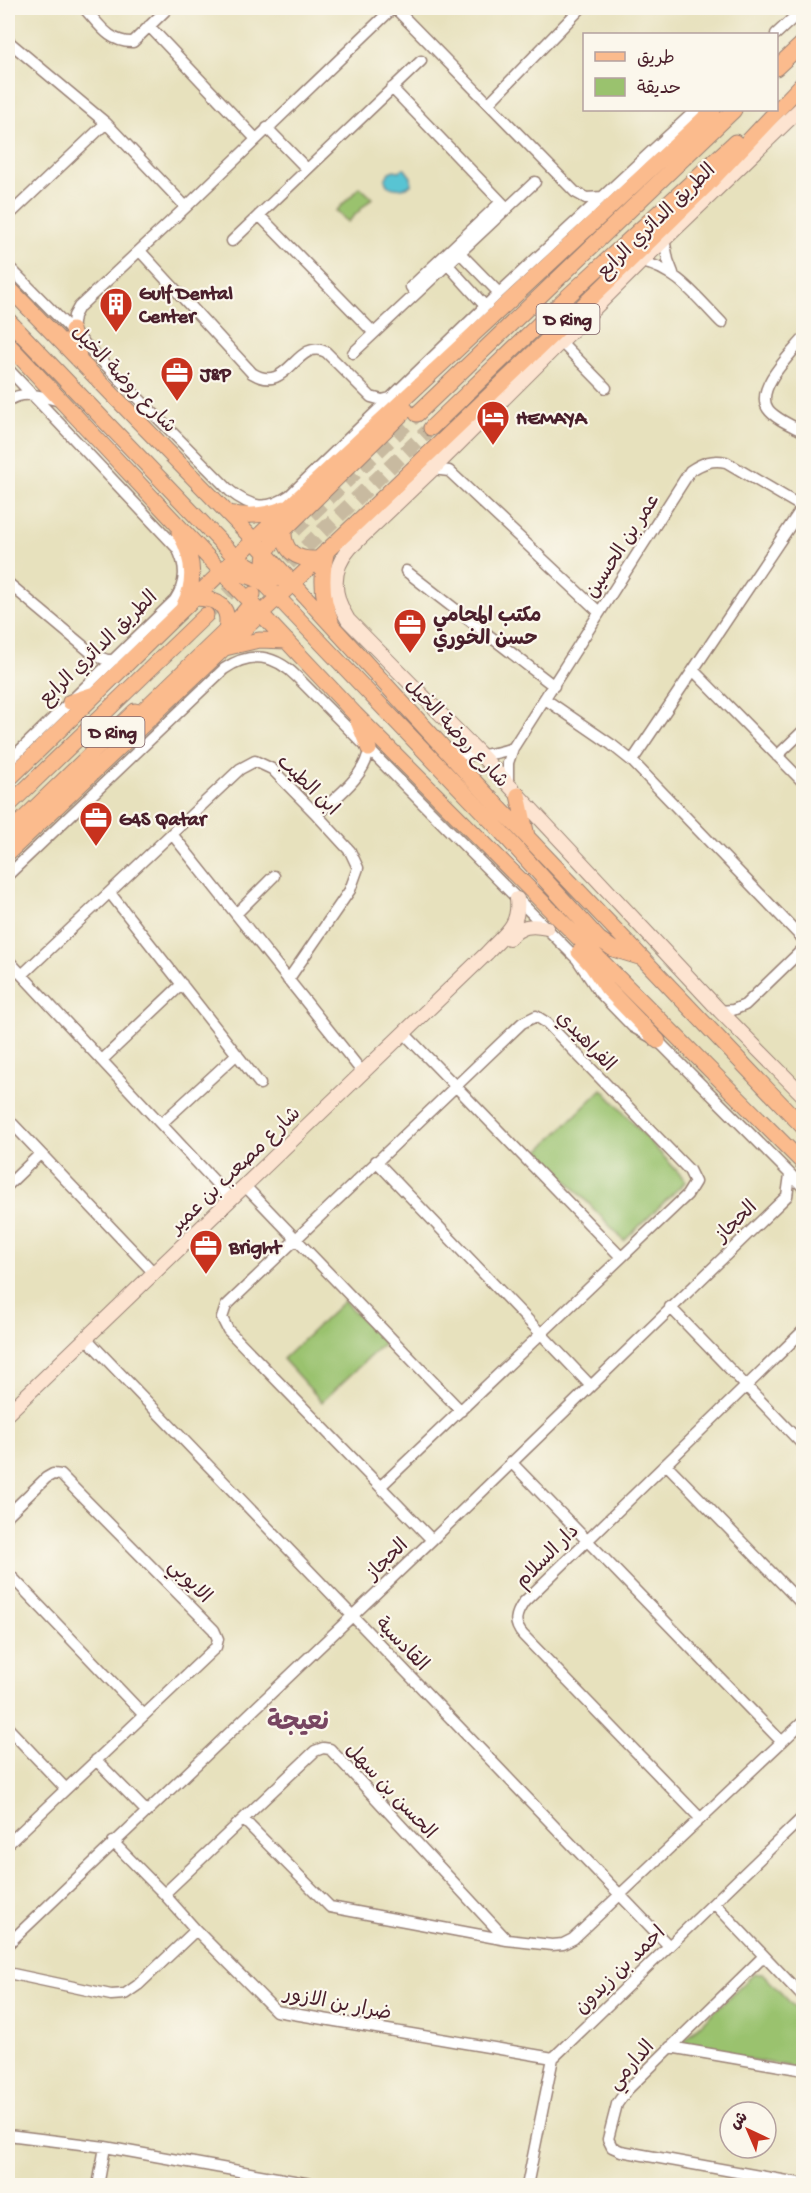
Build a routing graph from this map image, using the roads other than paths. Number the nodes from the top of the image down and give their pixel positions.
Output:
1 (84, 8) edge
2 (168, 8) edge
3 (394, 8) edge
4 (412, 8) edge
5 (804, 8) edge
6 (575, 10) edge
7 (404, 16) junction
8 (149, 26) junction
9 (777, 33) edge
10 (8, 41) edge
11 (799, 47) edge
12 (778, 55) edge
13 (421, 61) dead end
14 (778, 67) edge
15 (804, 80) edge
16 (392, 88) junction
17 (804, 98) edge
18 (778, 102) edge
19 (489, 103) junction
20 (804, 105) edge
21 (778, 108) edge
22 (695, 111) edge
23 (712, 111) edge
24 (733, 111) edge
25 (769, 111) edge
26 (775, 111) edge
27 (106, 123) junction
28 (267, 129) junction
29 (256, 139) junction
30 (307, 169) junction
31 (721, 170) junction
32 (535, 182) dead end
33 (575, 192) junction
34 (605, 196) junction
35 (504, 205) junction
36 (186, 207) junction
37 (260, 215) junction
38 (8, 216) edge
39 (579, 220) junction
40 (664, 239) junction
41 (232, 241) dead end
42 (140, 250) junction
43 (460, 253) junction
44 (542, 254) junction
45 (641, 262) junction
46 (448, 265) junction
47 (8, 266) edge
48 (673, 273) junction
49 (538, 275) junction
50 (8, 287) edge
51 (499, 293) junction
52 (416, 294) junction
53 (485, 306) junction
54 (49, 307) junction
55 (79, 307) junction
56 (8, 320) edge
57 (567, 320) junction
58 (722, 323) dead end
59 (72, 330) junction
60 (374, 333) junction
61 (804, 338) edge
62 (466, 340) junction
63 (447, 342) junction
64 (561, 342) junction
65 (8, 344) edge
66 (354, 353) dead end
67 (81, 362) junction
68 (8, 369) edge
69 (17, 378) junction
70 (426, 378) junction
71 (606, 388) dead end
72 (34, 395) junction
73 (369, 395) junction
74 (391, 398) junction
75 (9, 400) edge
76 (61, 401) junction
77 (373, 414) junction
78 (417, 414) tunnel mouth
79 (431, 428) tunnel mouth
80 (804, 432) edge
81 (447, 455) junction
82 (433, 469) junction
83 (412, 470) junction
84 (449, 471) junction
85 (292, 504) junction
86 (803, 508) edge
87 (228, 513) junction
88 (173, 518) junction
89 (284, 530) junction
90 (254, 540) junction
91 (266, 553) junction
92 (322, 555) junction
93 (236, 558) junction
94 (337, 570) joint
95 (223, 571) junction
96 (406, 571) dead end
97 (259, 576) junction
98 (8, 583) edge
99 (292, 583) junction
100 (278, 597) junction
101 (195, 598) junction
102 (256, 607) junction
103 (599, 612) junction
104 (206, 615) tunnel mouth
105 (174, 619) junction
106 (222, 630) junction
107 (335, 630) junction
108 (287, 641) junction
109 (222, 649) junction
110 (94, 655) junction
111 (114, 660) junction
112 (694, 671) junction
113 (99, 683) junction
114 (554, 686) junction
115 (545, 699) junction
116 (70, 702) joint
117 (355, 714) junction
118 (804, 730) edge
119 (513, 748) junction
120 (369, 749) junction
121 (447, 751) junction
122 (482, 756) junction
123 (777, 756) junction
124 (632, 761) junction
125 (8, 762) edge
126 (388, 769) junction
127 (413, 772) junction
128 (355, 778) junction
129 (8, 780) edge
130 (804, 783) edge
131 (81, 785) junction
132 (513, 790) junction
133 (8, 806) edge
134 (317, 815) junction
135 (8, 834) edge
136 (172, 834) junction
137 (527, 836) junction
138 (8, 853) edge
139 (8, 875) edge
140 (274, 876) dead end
141 (525, 884) junction
142 (110, 893) junction
143 (517, 899) junction
144 (236, 914) junction
145 (547, 928) junction
146 (804, 940) edge
147 (804, 948) edge
148 (487, 953) junction
149 (639, 957) junction
150 (8, 960) edge
151 (22, 975) junction
152 (288, 980) junction
153 (182, 984) junction
154 (744, 1005) junction
155 (720, 1011) junction
156 (739, 1030) junction
157 (404, 1033) junction
158 (658, 1041) junction
159 (237, 1054) junction
160 (102, 1060) junction
161 (363, 1073) junction
162 (260, 1084) dead end
163 (455, 1085) junction
164 (804, 1096) edge
165 (8, 1119) edge
166 (161, 1124) junction
167 (804, 1128) edge
168 (40, 1154) junction
169 (376, 1161) junction
170 (804, 1164) edge
171 (790, 1175) junction
172 (8, 1185) edge
173 (245, 1186) junction
174 (804, 1188) edge
175 (804, 1195) edge
176 (787, 1196) junction
177 (231, 1198) junction
178 (295, 1239) junction
179 (621, 1257) junction
180 (154, 1273) junction
181 (670, 1307) junction
182 (804, 1330) edge
183 (541, 1334) junction
184 (86, 1338) junction
185 (590, 1385) junction
186 (746, 1386) junction
187 (10, 1406) edge
188 (460, 1411) junction
189 (804, 1446) edge
190 (511, 1462) junction
191 (666, 1464) junction
192 (381, 1486) junction
193 (8, 1515) edge
194 (432, 1539) junction
195 (588, 1540) junction
196 (8, 1573) edge
197 (804, 1606) edge
198 (352, 1616) junction
199 (143, 1714) junction
200 (804, 1721) edge
201 (8, 1728) edge
202 (782, 1742) junction
203 (96, 1760) junction
204 (66, 1789) junction
205 (146, 1810) junction
206 (804, 1816) edge
207 (700, 1818) junction
208 (243, 1819) junction
209 (113, 1842) junction
210 (8, 1844) edge
211 (164, 1894) junction
212 (620, 1895) junction
213 (714, 1904) junction
214 (196, 1930) junction
215 (507, 1940) junction
216 (8, 1944) edge
217 (669, 1946) junction
218 (764, 1956) junction
219 (8, 1973) edge
220 (804, 1998) edge
221 (670, 2047) junction
222 (553, 2058) junction
223 (804, 2070) edge
224 (8, 2135) edge
225 (105, 2147) junction
226 (804, 2184) edge
227 (98, 2186) edge
228 (322, 2186) edge
229 (527, 2186) edge

1 - 8 street
2 - 8 street
3 - 7 street
3 - 28 street
4 - 7 street
5 - 9 street
6 - 19 street
7 - 19 street
8 - 29 street
10 - 27 street
11 - 12 main road
11 - 14 main road
13 - 16 street
15 - 18 main road, D Ring
15 - 21 main road, D Ring
16 - 30 street
16 - 35 street
17 - 31 street, الطريق الدائري الرابع
19 - 33 street
20 - 40 street, الطريق الدائري الرابع
22 - 34 street
23 - 49 main road, D Ring
24 - 78 main road, الطريق الدائري الرابع / D Ring
25 - 79 main road, الطريق الدائري الرابع / D Ring
26 - 31 main road, D Ring
27 - 36 street
27 - 38 street
28 - 29 street
28 - 30 street
29 - 36 street
30 - 37 street
31 - 57 main road, D Ring
32 - 35 street
33 - 34 street
33 - 39 street
34 - 39 street
35 - 43 street
35 - 52 street
36 - 42 street
37 - 41 street
37 - 60 street
39 - 44 street
40 - 45 street, الطريق الدائري الرابع
40 - 48 street
42 - 55 street
42 - 73 street
43 - 46 street
43 - 51 street
44 - 49 main road
44 - 51 street
45 - 48 street
45 - 64 street, الطريق الدائري الرابع
46 - 52 street
46 - 53 street
47 - 54 street
48 - 58 street
49 - 62 main road, D Ring
50 - 67 main road, شارع روضة الخيل
51 - 53 street
52 - 60 street
53 - 63 street
54 - 55 street
54 - 59 street
55 - 59 street
56 - 93 main road
57 - 64 street
57 - 83 main road, D Ring
59 - 67 main road
59 - 77 street
60 - 66 street
61 - 80 street
62 - 63 main road
62 - 70 main road, D Ring
63 - 74 street
64 - 71 street
64 - 81 street, الطريق الدائري الرابع
65 - 76 main road
67 - 87 main road, شارع روضة الخيل
68 - 69 street
69 - 72 street
69 - 75 street
70 - 85 main road, D Ring
70 - 89 main road
72 - 75 street
72 - 76 street
72 - 111 street, الطريق الدائري الرابع
73 - 74 street
73 - 77 street
74 - 77 street
76 - 88 main road
81 - 82 street, الطريق الدائري الرابع
81 - 84 street
82 - 83 street
82 - 84 street
82 - 94 street, الطريق الدائري الرابع
83 - 92 main road, D Ring
84 - 103 street
85 - 87 main road
85 - 90 main road, D Ring
86 - 103 street, عمر بن الحسين
86 - 112 street
87 - 90 main road, شارع روضة الخيل
88 - 95 main road
88 - 105 main road
89 - 91 main road
89 - 92 main road
90 - 91 main road, شارع روضة الخيل
90 - 93 main road, D Ring
90 - 97 main road
91 - 97 main road
91 - 99 main road, شارع روضة الخيل
92 - 99 main road, D Ring
92 - 107 main road
93 - 95 main road, D Ring
93 - 97 main road
94 - 122 street, شارع روضة الخيل
95 - 97 main road
95 - 101 main road, D Ring
95 - 102 main road
96 - 114 street
97 - 99 main road
97 - 100 main road
97 - 102 main road
98 - 110 street
99 - 100 main road, D Ring
99 - 107 main road, شارع روضة الخيل
100 - 102 main road, D Ring
100 - 149 main road
101 - 105 main road, D Ring
101 - 106 main road
102 - 106 main road
102 - 108 main road
102 - 109 main road, D Ring
103 - 114 street, عمر بن الحسين
104 - 133 main road, D Ring
105 - 113 main road, D Ring
106 - 131 main road
106 - 135 main road, D Ring
107 - 121 main road, شارع روضة الخيل
108 - 109 main road
108 - 117 main road
109 - 131 main road, D Ring
110 - 111 street
110 - 113 street
111 - 113 street, الطريق الدائري الرابع
112 - 123 street
112 - 124 street
113 - 116 main road
113 - 129 main road, D Ring
114 - 115 street, عمر بن الحسين
115 - 119 street, عمر بن الحسين
115 - 124 street
116 - 125 street, الطريق الدائري الرابع
117 - 120 main road
117 - 127 main road
118 - 123 street
119 - 122 street
119 - 132 street, عمر بن الحسين
120 - 126 street
120 - 128 street
120 - 139 street
121 - 122 street
121 - 137 main road, شارع روضة الخيل
122 - 132 street, شارع روضة الخيل
123 - 130 street
124 - 146 street
126 - 127 street
126 - 128 street
126 - 143 street
127 - 141 main road
128 - 134 street
131 - 138 main road, D Ring
132 - 137 main road
132 - 155 street, شارع روضة الخيل
134 - 136 street, ابن الطيب
134 - 152 street, ابن الطيب
136 - 142 street, ابن الطيب
136 - 144 street
137 - 149 main road, شارع روضة الخيل
140 - 144 street
141 - 158 main road
141 - 170 main road
142 - 151 street, ابن الطيب
142 - 153 street
143 - 145 street
143 - 148 street, شارع مصعب بن عمير
144 - 152 street
145 - 148 street, شارع مصعب بن عمير
145 - 158 street
147 - 154 street
148 - 157 street, شارع مصعب بن عمير
149 - 167 main road, شارع روضة الخيل
150 - 151 street
151 - 160 street
152 - 161 street
153 - 159 street
153 - 160 street
154 - 155 street
154 - 156 street
155 - 156 street, شارع روضة الخيل
156 - 164 street, شارع روضة الخيل
157 - 161 street, شارع مصعب بن عمير
157 - 163 street
158 - 171 street
159 - 162 street
159 - 166 street
160 - 166 street
161 - 173 street, شارع مصعب بن عمير
163 - 169 street, الفراهيدي
163 - 179 street
163 - 179 street, الفراهيدي
165 - 168 street
166 - 177 street
168 - 172 street
168 - 180 street
169 - 178 street, الفراهيدي
169 - 183 street
171 - 174 street
171 - 176 street
173 - 177 street, شارع مصعب بن عمير
173 - 178 street
175 - 176 street
176 - 181 street, الحجاز
177 - 180 street, شارع مصعب بن عمير
178 - 188 street
178 - 192 street, الفراهيدي
179 - 183 street, الفراهيدي
180 - 184 street, شارع مصعب بن عمير
181 - 185 street, الحجاز
181 - 186 street
182 - 186 street, دار السلام
183 - 185 street
183 - 188 street, الفراهيدي
184 - 187 street, شارع مصعب بن عمير
184 - 198 street, القادسية
185 - 190 street, الحجاز
186 - 189 street
186 - 191 street, دار السلام
188 - 192 street, الفراهيدي
190 - 194 street, الحجاز
190 - 195 street
191 - 195 street, دار السلام
191 - 197 street
192 - 194 street, الفراهيدي
193 - 199 street, الايوبي
194 - 198 street, الحجاز
195 - 202 street
195 - 207 street, دار السلام
196 - 199 street
198 - 205 street, الحجاز
198 - 212 street, القادسية
199 - 203 street, الايوبي
200 - 202 street
201 - 204 street
202 - 207 street
203 - 204 street, الايوبي
203 - 205 street
204 - 210 street, الايوبي
205 - 209 street, الحجاز
206 - 213 street, احمد بن زيدون
207 - 212 street
208 - 211 street, الحسن بن سهل
208 - 215 street
208 - 215 street, الحسن بن سهل
209 - 211 street, ضرار بن الازور
209 - 216 street, الحجاز
211 - 214 street, ضرار بن الازور
212 - 215 street
212 - 217 street, القادسية
213 - 217 street, احمد بن زيدون
213 - 218 street
214 - 219 street
214 - 222 street, ضرار بن الازور
217 - 222 street, احمد بن زيدون
218 - 220 street
218 - 221 street, الدارمي
221 - 223 street
221 - 226 street, الدارمي
222 - 229 street
224 - 225 street
225 - 227 street
225 - 228 street

